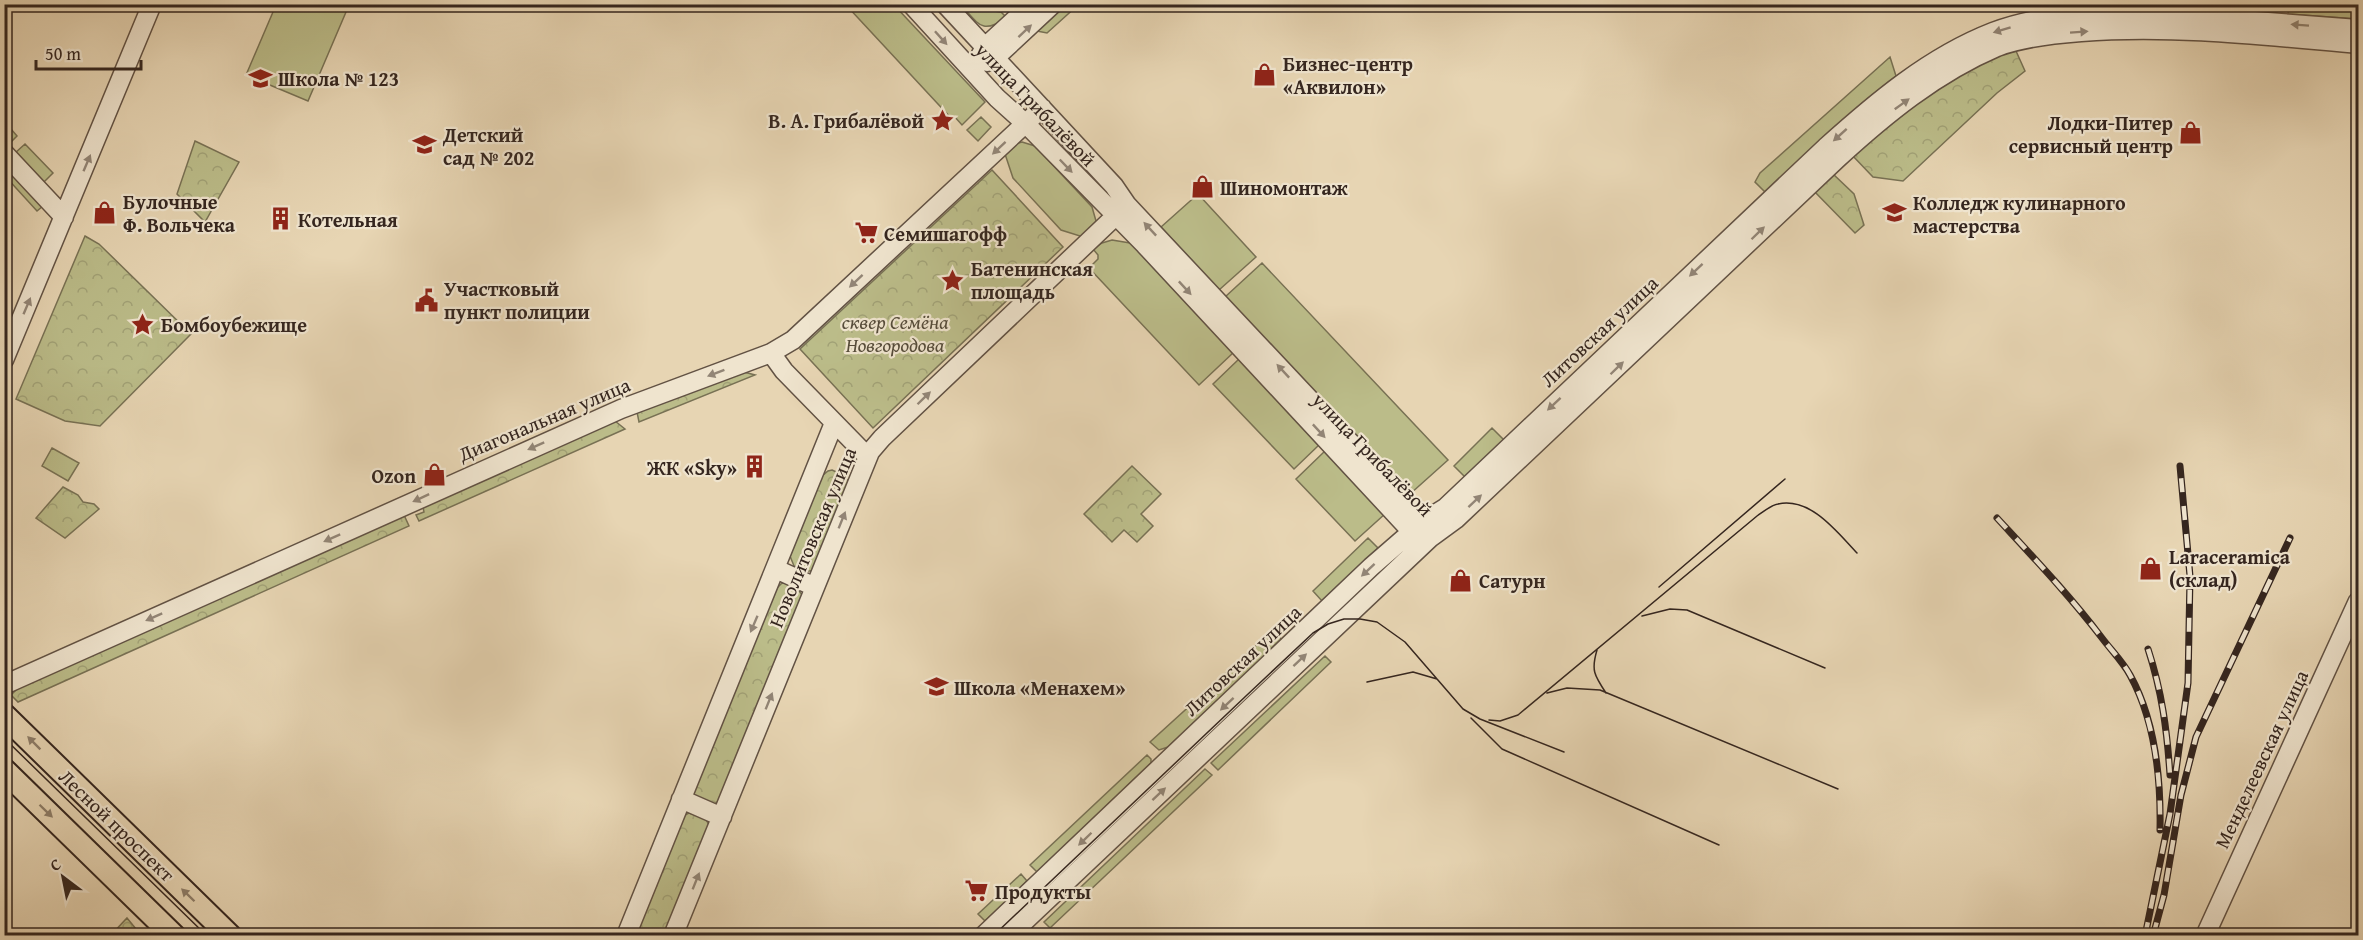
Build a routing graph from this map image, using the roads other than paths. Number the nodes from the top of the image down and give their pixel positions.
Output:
1 (152, 4) edge
2 (911, 4) edge
3 (945, 4) edge
4 (1032, 4) edge
5 (1053, 4) edge
6 (2358, 29) edge
7 (2358, 44) edge
8 (990, 52) junction
9 (972, 70) junction
10 (1042, 108) junction
11 (1026, 124) junction
12 (4, 153) edge
13 (1121, 211) junction
14 (64, 217) junction
15 (771, 353) junction
16 (4, 360) edge
17 (834, 423) junction
18 (868, 457) junction
19 (1422, 530) junction
20 (776, 569) junction
21 (815, 587) junction
22 (2358, 601) edge
23 (4, 685) edge
24 (4, 715) edge
25 (4, 770) edge
26 (681, 799) junction
27 (722, 817) junction
28 (174, 936) edge
29 (230, 936) edge
30 (626, 936) edge
31 (673, 936) edge
32 (983, 936) edge
33 (1010, 936) edge
34 (2205, 936) edge

14 -> 1 street
2 -> 9 street, улица Грибалёвой
3 - 8 street, улица Грибалёвой
4 - 8 street
8 -> 5 street
6 -> 19 street, Литовская улица
19 -> 7 street, Литовская улица
8 - 9 street
8 - 10 street, улица Грибалёвой
9 - 11 street, улица Грибалёвой
10 - 11 street, Диагональная улица
10 - 13 street, улица Грибалёвой
11 -> 13 street, улица Грибалёвой
11 -> 15 street, Диагональная улица
12 - 14 street
18 -> 13 street, Новолитовская улица
13 - 19 street, улица Грибалёвой
16 -> 14 street
15 - 17 street
15 -> 23 street, Диагональная улица
17 - 18 street
17 - 20 street, Новолитовская улица
21 -> 18 street, Новолитовская улица
19 -> 32 street, Литовская улица
33 -> 19 street, Литовская улица
20 - 21 street
20 -> 26 street, Новолитовская улица
27 -> 21 street, Новолитовская улица
22 - 34 street, Менделеевская улица
29 -> 24 main road, Лесной проспект
25 -> 28 main road, Лесной проспект
26 - 27 street
26 - 30 street, Новолитовская улица
31 -> 27 street, Новолитовская улица

